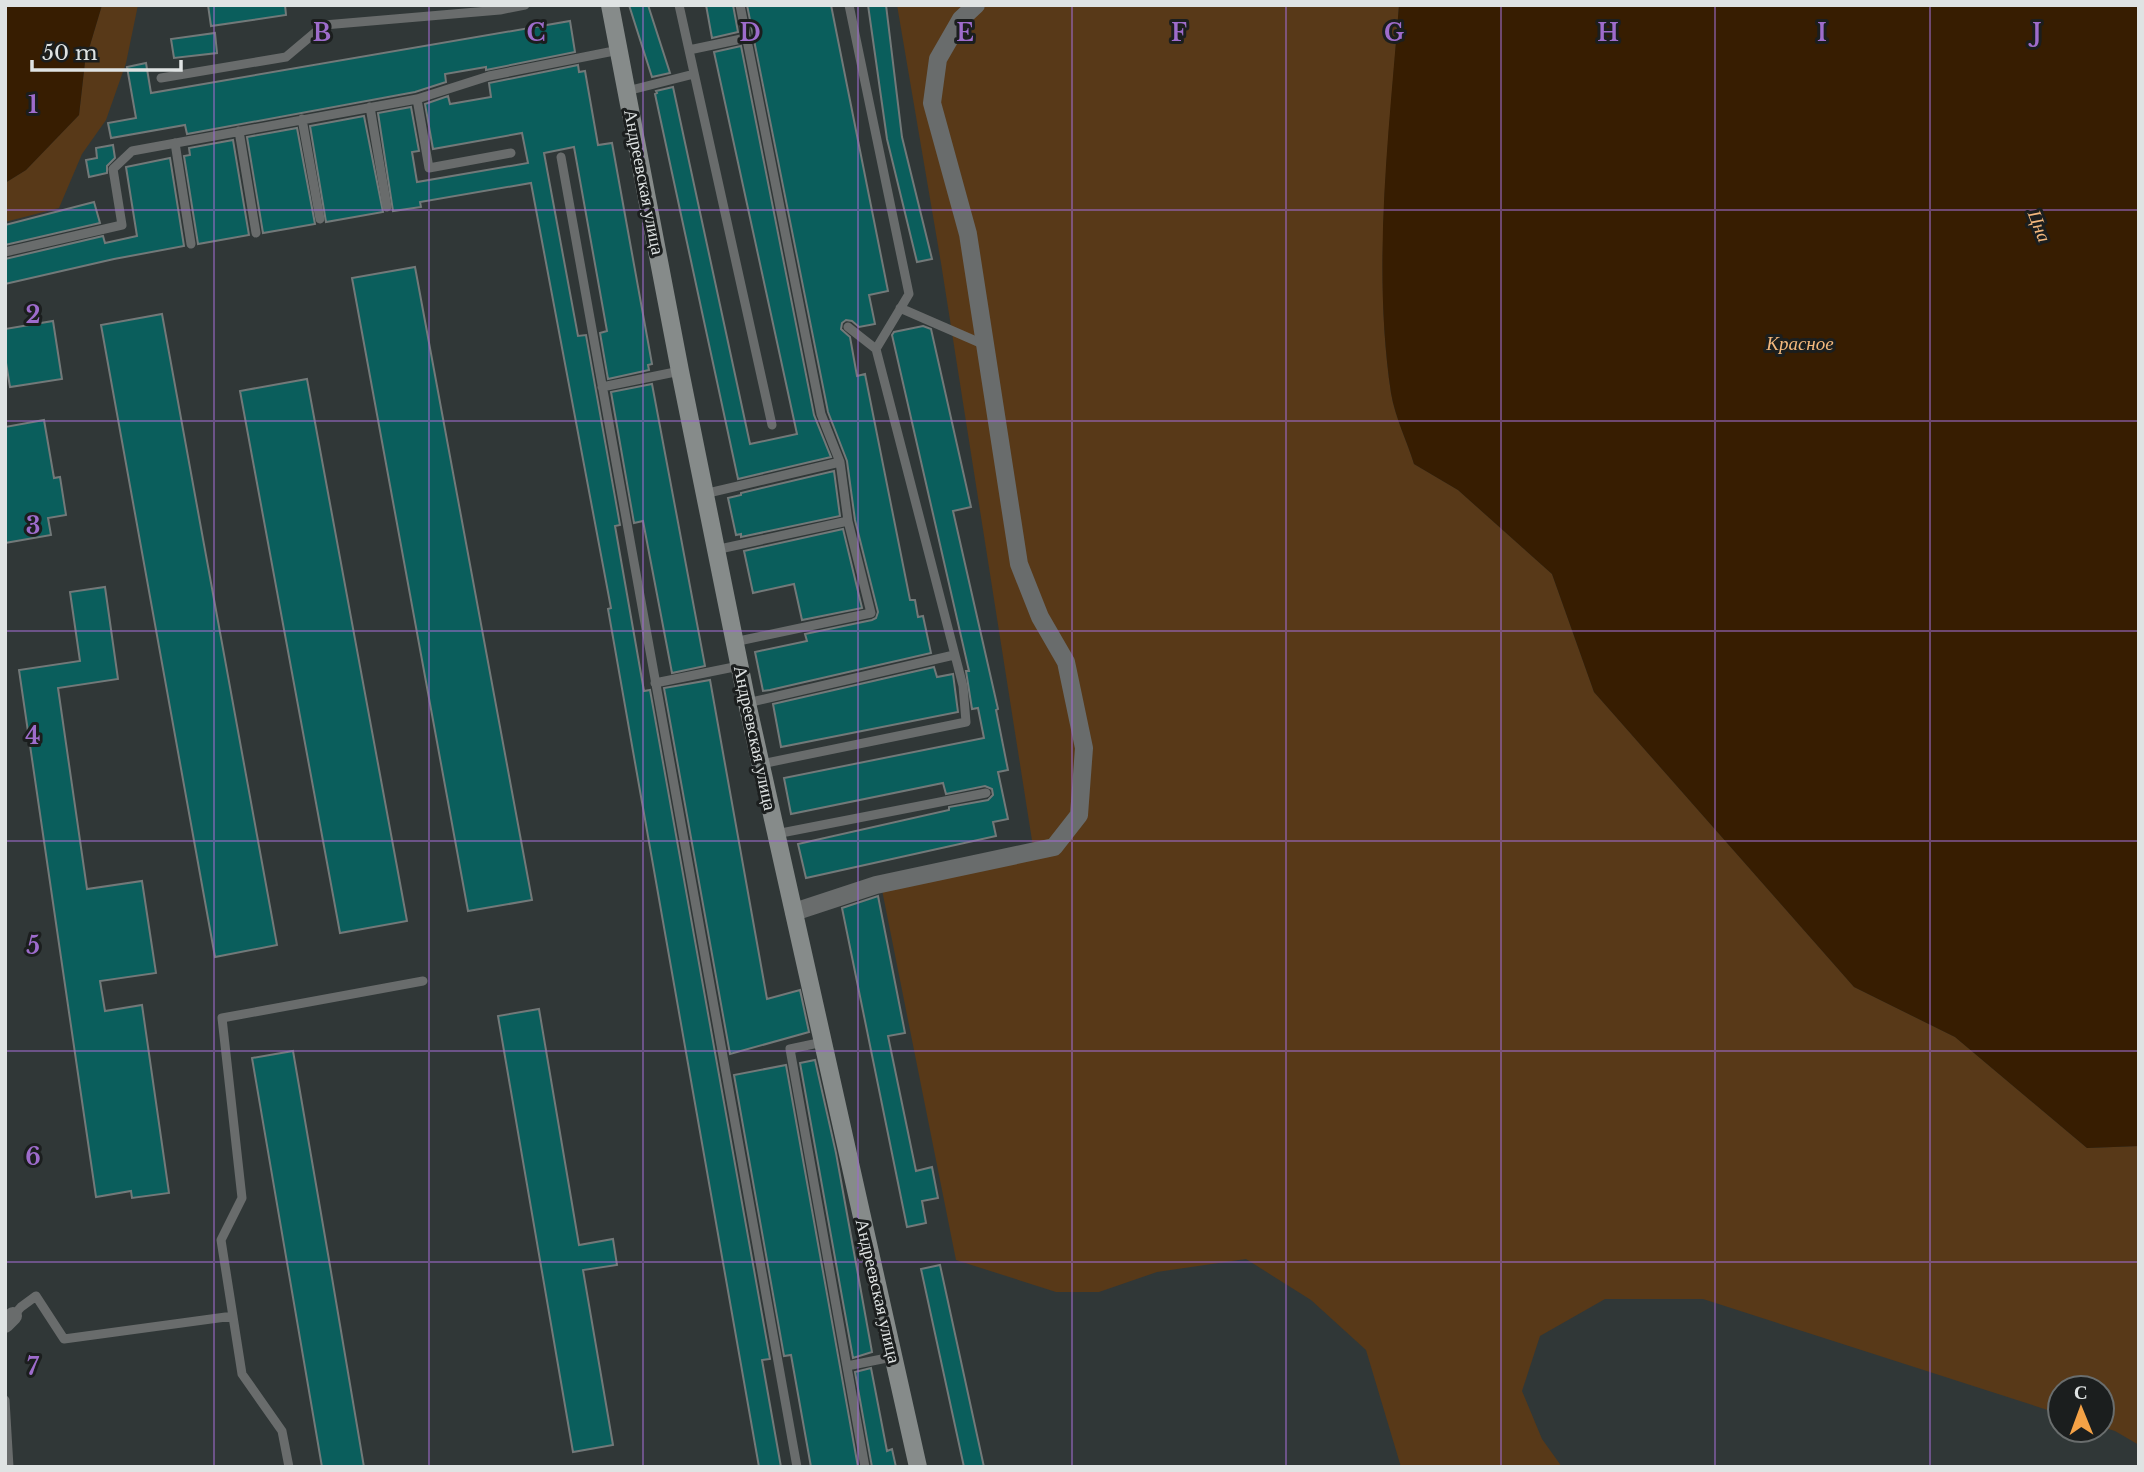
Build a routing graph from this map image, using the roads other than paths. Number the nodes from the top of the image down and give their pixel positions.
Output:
1 (525, 5) edge
2 (610, 5) edge
3 (679, 5) edge
4 (740, 5) edge
5 (849, 5) edge
6 (976, 5) edge
7 (746, 38) junction
8 (619, 50) junction
9 (689, 50) junction
10 (694, 74) junction
11 (161, 78) dead end
12 (628, 91) junction
13 (417, 99) junction
14 (370, 107) junction
15 (302, 120) junction
16 (239, 131) junction
17 (175, 143) junction
18 (511, 153) dead end
19 (561, 157) dead end
20 (387, 207) dead end
21 (320, 219) dead end
22 (256, 233) dead end
23 (191, 244) dead end
24 (5, 252) edge
25 (900, 307) junction
26 (848, 327) dead end
27 (985, 345) junction
28 (876, 349) junction
29 (680, 371) junction
30 (602, 387) junction
31 (772, 425) dead end
32 (840, 462) junction
33 (704, 494) junction
34 (848, 521) junction
35 (715, 550) junction
36 (734, 642) junction
37 (954, 655) junction
38 (739, 666) junction
39 (656, 683) junction
40 (747, 703) junction
41 (761, 764) junction
42 (986, 793) dead end
43 (776, 834) junction
44 (794, 912) junction
45 (423, 981) dead end
46 (823, 1042) junction
47 (233, 1316) junction
48 (9, 1320) edge
49 (892, 1357) junction
50 (847, 1366) junction
51 (5, 1400) edge
52 (9, 1467) edge
53 (289, 1467) edge
54 (797, 1467) edge
55 (865, 1467) edge
56 (918, 1467) edge

1 - 11 lane
2 - 8 street, Андреевская улица
3 - 9 lane
4 - 7 lane
5 - 25 lane
6 - 27 street
7 - 9 lane
7 - 32 lane
8 - 12 street, Андреевская улица
8 - 13 lane
9 - 10 lane
10 - 12 lane
10 - 31 lane
12 - 29 street, Андреевская улица
13 - 14 lane
13 - 18 lane
14 - 15 lane
14 - 20 lane
15 - 16 lane
15 - 21 lane
16 - 17 lane
16 - 22 lane
17 - 23 lane
17 - 24 lane
19 - 30 lane
25 - 27 lane
25 - 28 lane
26 - 28 lane
27 - 44 street
28 - 37 lane
29 - 30 lane
29 - 33 street, Андреевская улица
30 - 39 lane
32 - 33 lane
32 - 34 lane
33 - 35 street, Андреевская улица
34 - 35 lane
34 - 36 lane
35 - 36 street, Андреевская улица
36 - 38 street, Андреевская улица
37 - 40 lane
37 - 41 lane
38 - 39 lane
38 - 40 street, Андреевская улица
39 - 54 lane
40 - 41 street, Андреевская улица
41 - 43 street, Андреевская улица
42 - 43 lane
43 - 44 street, Андреевская улица
44 - 46 street, Андреевская улица
45 - 47 lane
46 - 49 street, Андреевская улица
46 - 50 lane
47 - 48 lane
47 - 53 lane
49 - 50 lane
49 - 56 street, Андреевская улица
50 - 55 lane
51 - 52 lane

